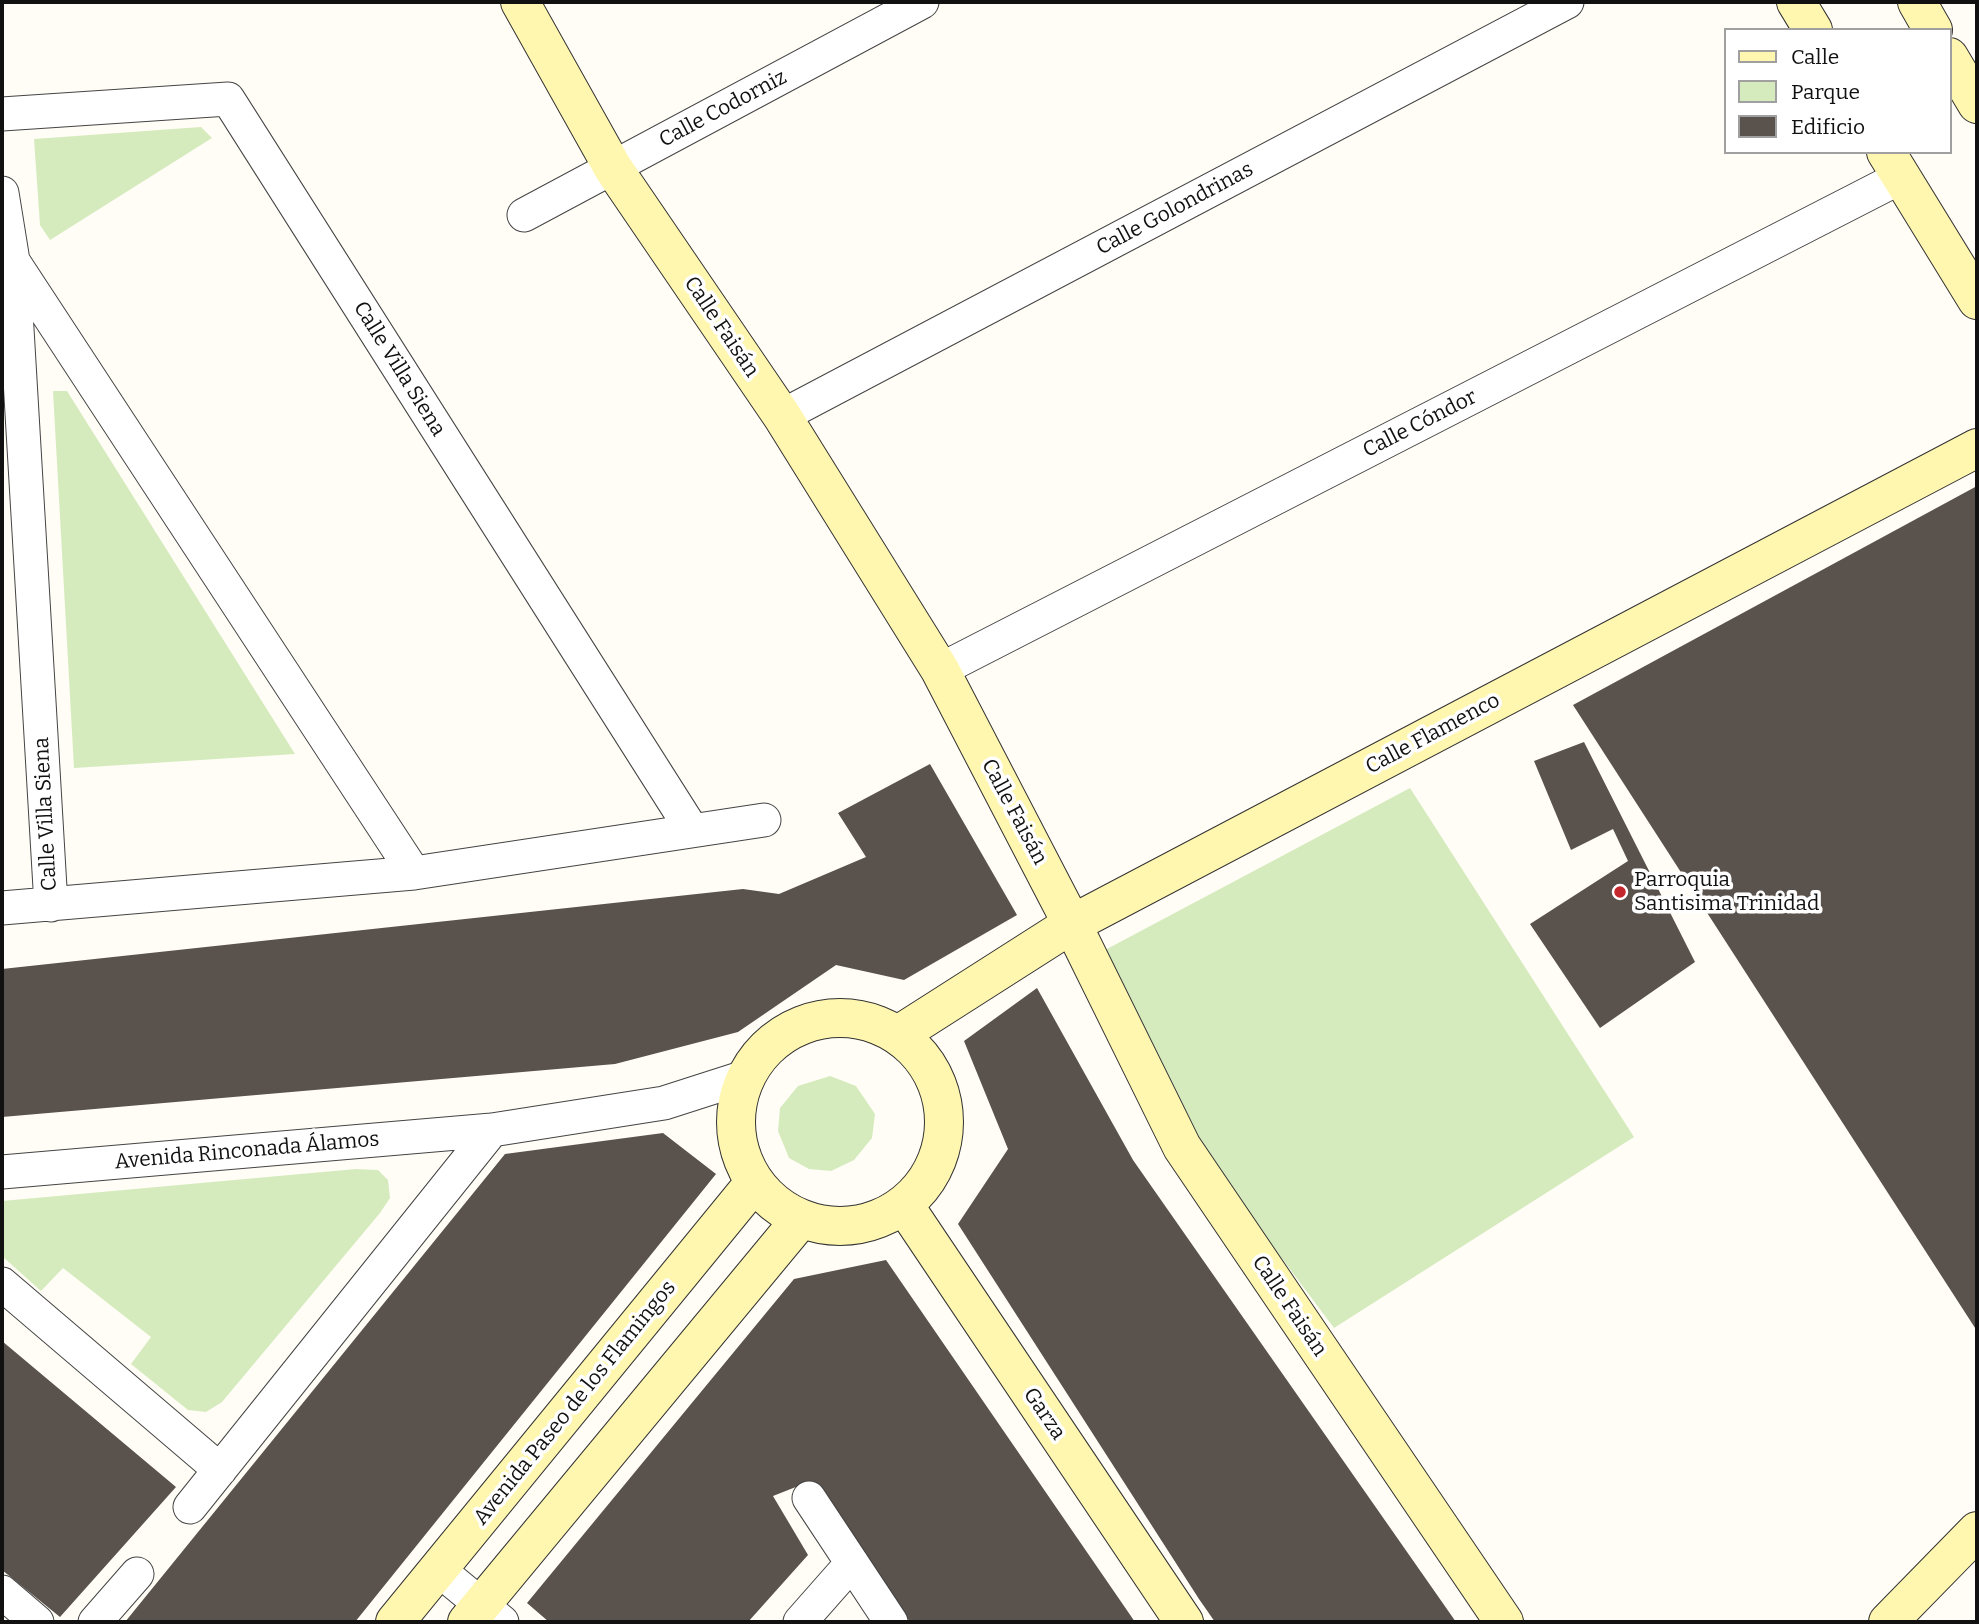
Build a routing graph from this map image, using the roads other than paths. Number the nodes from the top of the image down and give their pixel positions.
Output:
1 (520, 2) edge
2 (922, 2) edge
3 (1567, 2) edge
4 (1796, 2) edge
5 (1917, 2) edge
6 (1811, 28) edge
7 (1932, 28) edge
8 (1951, 60) edge
9 (1977, 104) edge
10 (2, 114) edge
11 (1894, 165) edge
12 (613, 168) junction
13 (2, 193) edge
14 (524, 215) dead end
15 (13, 261) junction
16 (1977, 300) edge
17 (782, 416) junction
18 (1977, 448) edge
19 (940, 670) junction
20 (764, 820) dead end
21 (692, 830) junction
22 (414, 873) junction
23 (51, 905) junction
24 (2, 908) edge
25 (1072, 924) junction
26 (898, 1035) junction
27 (745, 1077) junction
28 (492, 1129) junction
29 (2, 1172) edge
30 (754, 1183) junction
31 (904, 1205) junction
32 (800, 1220) junction
33 (2, 1284) edge
34 (220, 1469) junction
35 (809, 1498) dead end
36 (190, 1507) dead end
37 (1977, 1531) edge
38 (852, 1563) junction
39 (439, 1570) junction
40 (137, 1574) dead end
41 (2, 1592) edge
42 (483, 1617) edge
43 (37, 1622) edge
44 (95, 1622) edge
45 (395, 1622) edge
46 (800, 1622) edge
47 (891, 1622) edge
48 (1184, 1622) edge
49 (1504, 1622) edge
50 (1888, 1622) edge

1 - 12 main road, Calle Faisán
2 - 12 street, Calle Codorniz
3 - 17 street, Calle Golondrinas
4 - 6 main road
5 - 7 main road
8 - 9 main road
10 - 21 street, Calle Villa Siena
11 - 16 main road
11 - 19 street, Calle Cóndor
12 - 14 street, Calle Codorniz
12 - 17 main road, Calle Faisán
13 - 15 street, Calle Villa Siena
15 - 22 street, Calle Villa Siena
15 - 23 street, Calle Villa Siena
17 - 19 main road, Calle Faisán
18 - 25 main road, Calle Flamenco
19 - 25 main road, Calle Faisán
20 - 21 street, Calle Villa Siena
21 - 22 street, Calle Villa Siena
22 - 23 street, Calle Villa Siena
23 - 24 street, Calle Villa Siena
25 - 26 main road, Calle Flamenco
25 - 49 main road, Calle Faisán
26 - 27 main road
26 - 31 main road
27 - 28 street, Avenida Rinconada Álamos
27 - 30 main road
28 - 29 street, Avenida Rinconada Álamos
28 - 34 street
30 - 32 main road
30 - 39 main road, Avenida Paseo de los Flamingos
31 - 32 main road
31 - 48 main road, Garza
32 - 42 main road
33 - 34 street
34 - 36 street
35 - 38 street
37 - 50 main road
38 - 46 street
38 - 47 street
39 - 42 street
39 - 45 main road, Avenida Paseo de los Flamingos
40 - 44 street
41 - 43 street

